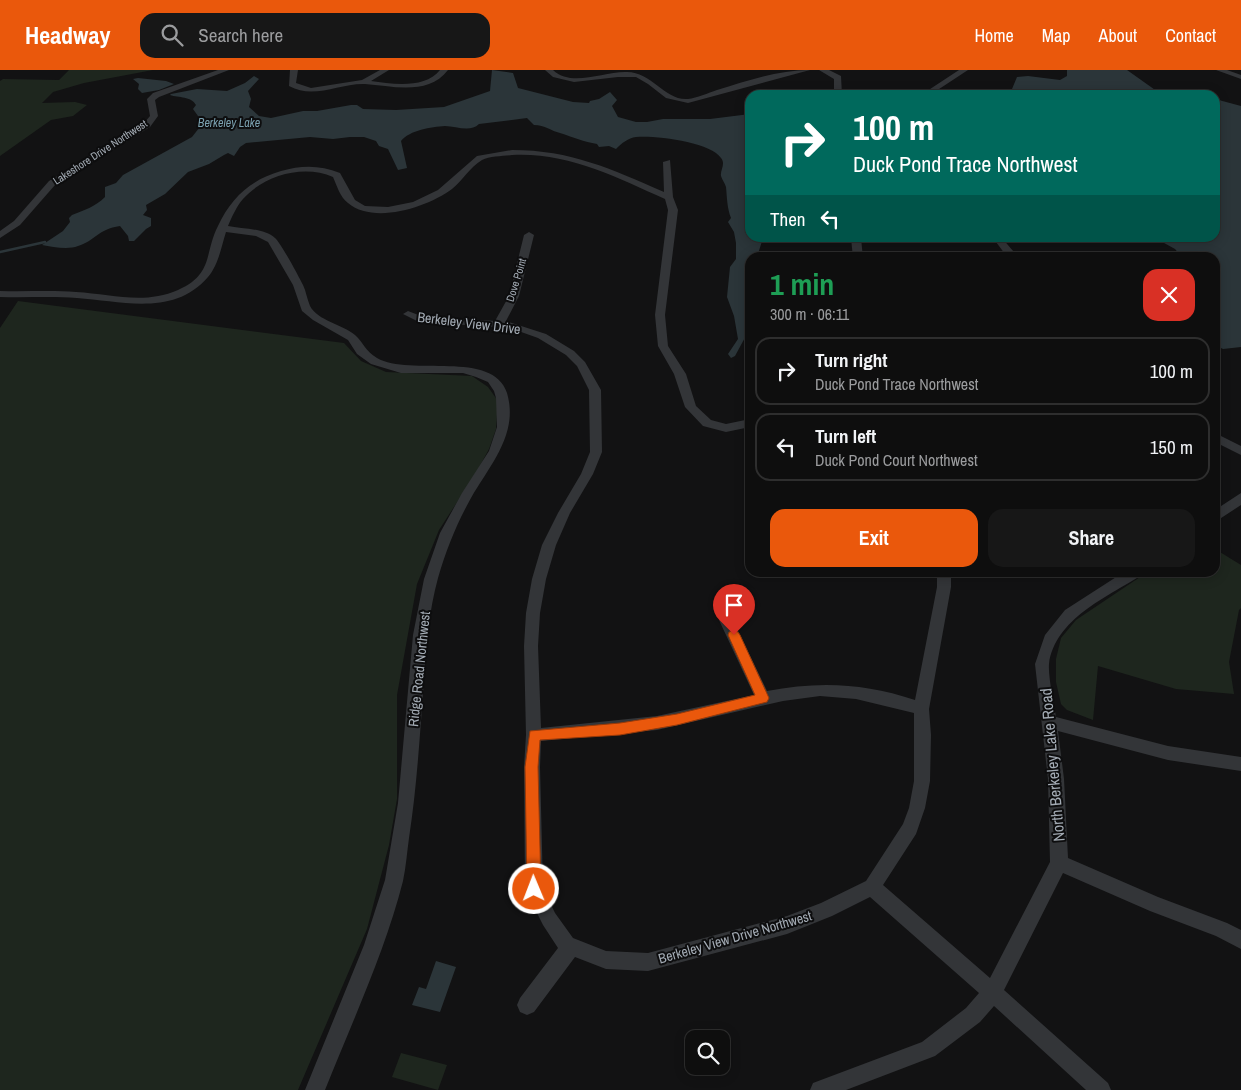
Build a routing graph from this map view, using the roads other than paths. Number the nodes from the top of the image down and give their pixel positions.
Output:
1 (225, 70) edge
2 (294, 70) edge
3 (385, 70) edge
4 (444, 70) edge
5 (549, 70) edge
6 (806, 70) edge
7 (823, 70) edge
8 (964, 70) edge
9 (1220, 70) edge
10 (1241, 77) edge
11 (364, 82) junction
12 (838, 90) edge
13 (933, 90) edge
14 (668, 162) dead end
15 (669, 197) junction
16 (221, 228) junction
17 (529, 235) dead end
18 (0, 236) edge
19 (1001, 242) edge
20 (1009, 252) edge
21 (0, 294) edge
22 (408, 314) dead end
23 (499, 324) junction
24 (745, 424) edge
25 (1220, 440) edge
26 (1241, 451) edge
27 (1241, 498) edge
28 (1220, 513) edge
29 (556, 528) joint
30 (944, 577) edge
31 (1127, 577) edge
32 (726, 620) dead end
33 (763, 698) junction
34 (921, 709) junction
35 (1049, 722) junction
36 (534, 735) junction
37 (1241, 764) edge
38 (1059, 863) junction
39 (872, 887) junction
40 (1241, 940) edge
41 (571, 947) junction
42 (993, 992) junction
43 (526, 1004) dead end
44 (851, 1085) edge
45 (315, 1090) edge
46 (820, 1090) edge
47 (1101, 1090) edge

1 - 18 street, Lakeshore Drive Northwest
2 - 11 street
3 - 11 street
4 - 11 street
5 - 6 street
7 - 12 street
8 - 13 street
9 - 10 street
14 - 15 street
15 - 16 street
15 - 24 street
16 - 21 street
16 - 45 street, Ridge Road Northwest
17 - 23 street, Dove Point
19 - 20 street
22 - 23 street, Berkeley View Drive
23 - 29 street, Berkeley View Drive
25 - 26 street
27 - 28 street
29 - 36 street, Berkeley View Drive Northwest
30 - 34 street
31 - 35 street, North Berkeley Lake Road
32 - 33 street
33 - 34 street
33 - 36 street
34 - 39 street
35 - 37 street
35 - 38 street, North Berkeley Lake Road
36 - 41 street, Berkeley View Drive Northwest
38 - 40 street
38 - 42 street, North Berkeley Lake Road
39 - 41 street, Berkeley View Drive Northwest
39 - 42 street
41 - 43 street
42 - 44 street, North Berkeley Lake Road
42 - 47 street
44 - 46 street, North Berkeley Lake Road

